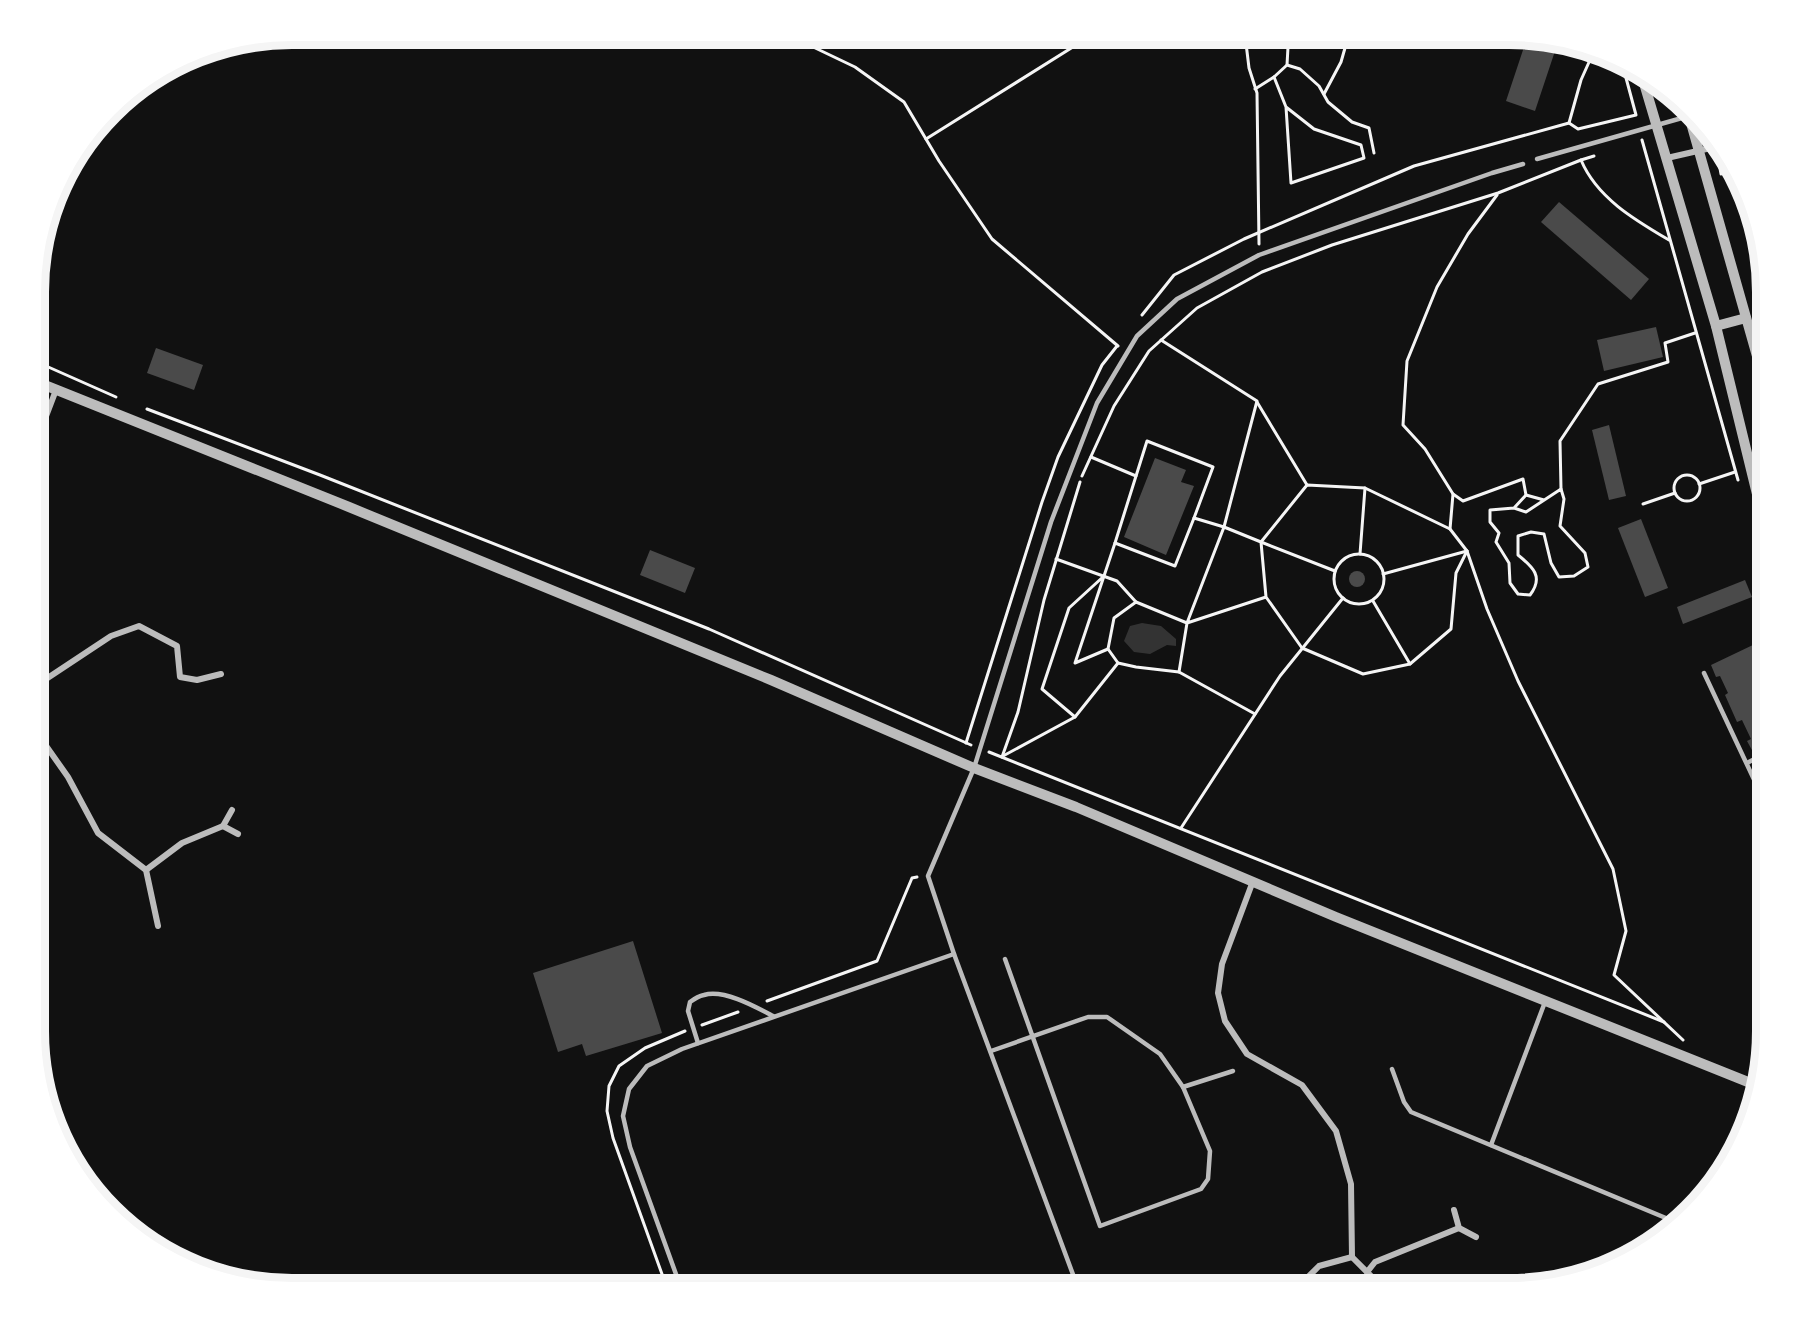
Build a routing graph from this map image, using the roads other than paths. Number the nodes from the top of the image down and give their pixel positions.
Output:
1 (1645, 86) edge
2 (1684, 117) edge
3 (1691, 125) edge
4 (1657, 126) junction
5 (1710, 148) edge
6 (1698, 151) junction
7 (1667, 158) junction
8 (1537, 159) dead end
9 (1523, 164) dead end
10 (1746, 318) junction
11 (1716, 326) junction
12 (1756, 353) edge
13 (45, 385) edge
14 (56, 390) junction
15 (45, 419) edge
16 (1756, 490) edge
17 (1704, 673) dead end
18 (221, 675) dead end
19 (45, 680) edge
20 (45, 744) edge
21 (1756, 758) edge
22 (1747, 763) junction
23 (974, 768) junction
24 (1756, 783) edge
25 (232, 810) dead end
26 (223, 826) junction
27 (238, 834) dead end
28 (146, 870) junction
29 (1253, 881) junction
30 (158, 926) dead end
31 (954, 954) junction
32 (1005, 959) dead end
33 (1545, 1001) junction
34 (773, 1016) junction
35 (1034, 1036) junction
36 (698, 1043) junction
37 (991, 1051) junction
38 (1392, 1069) dead end
39 (1233, 1071) dead end
40 (1750, 1083) edge
41 (1183, 1086) junction
42 (1491, 1145) junction
43 (1454, 1210) dead end
44 (1669, 1219) edge
45 (1459, 1228) junction
46 (1476, 1237) dead end
47 (1352, 1257) junction
48 (1367, 1272) junction
49 (677, 1278) edge
50 (1074, 1278) edge
51 (1307, 1278) edge
52 (1373, 1278) edge

1 - 4 street
2 - 4 lane
3 - 6 street
4 - 7 street
4 - 8 lane
5 - 6 street
6 - 7 street
6 - 10 street
7 - 11 street
9 - 23 lane
10 - 11 street
10 - 12 street
11 - 16 street
13 - 14 street
14 - 15 street
14 - 23 street
17 - 22 lane
18 - 19 street
20 - 28 street
21 - 22 lane
22 - 24 lane
23 - 29 street
23 - 31 lane
25 - 26 street
26 - 27 street
26 - 28 street
28 - 30 street
29 - 33 street
29 - 47 street
31 - 34 lane
31 - 37 lane
32 - 35 lane
33 - 40 street
33 - 42 lane
34 - 36 lane
34 - 36 lane
35 - 37 lane
35 - 41 lane
35 - 41 lane
36 - 49 lane
37 - 50 lane
38 - 42 lane
39 - 41 lane
42 - 44 lane
43 - 45 street
45 - 46 street
45 - 48 street
47 - 48 street
47 - 51 street
48 - 52 street

